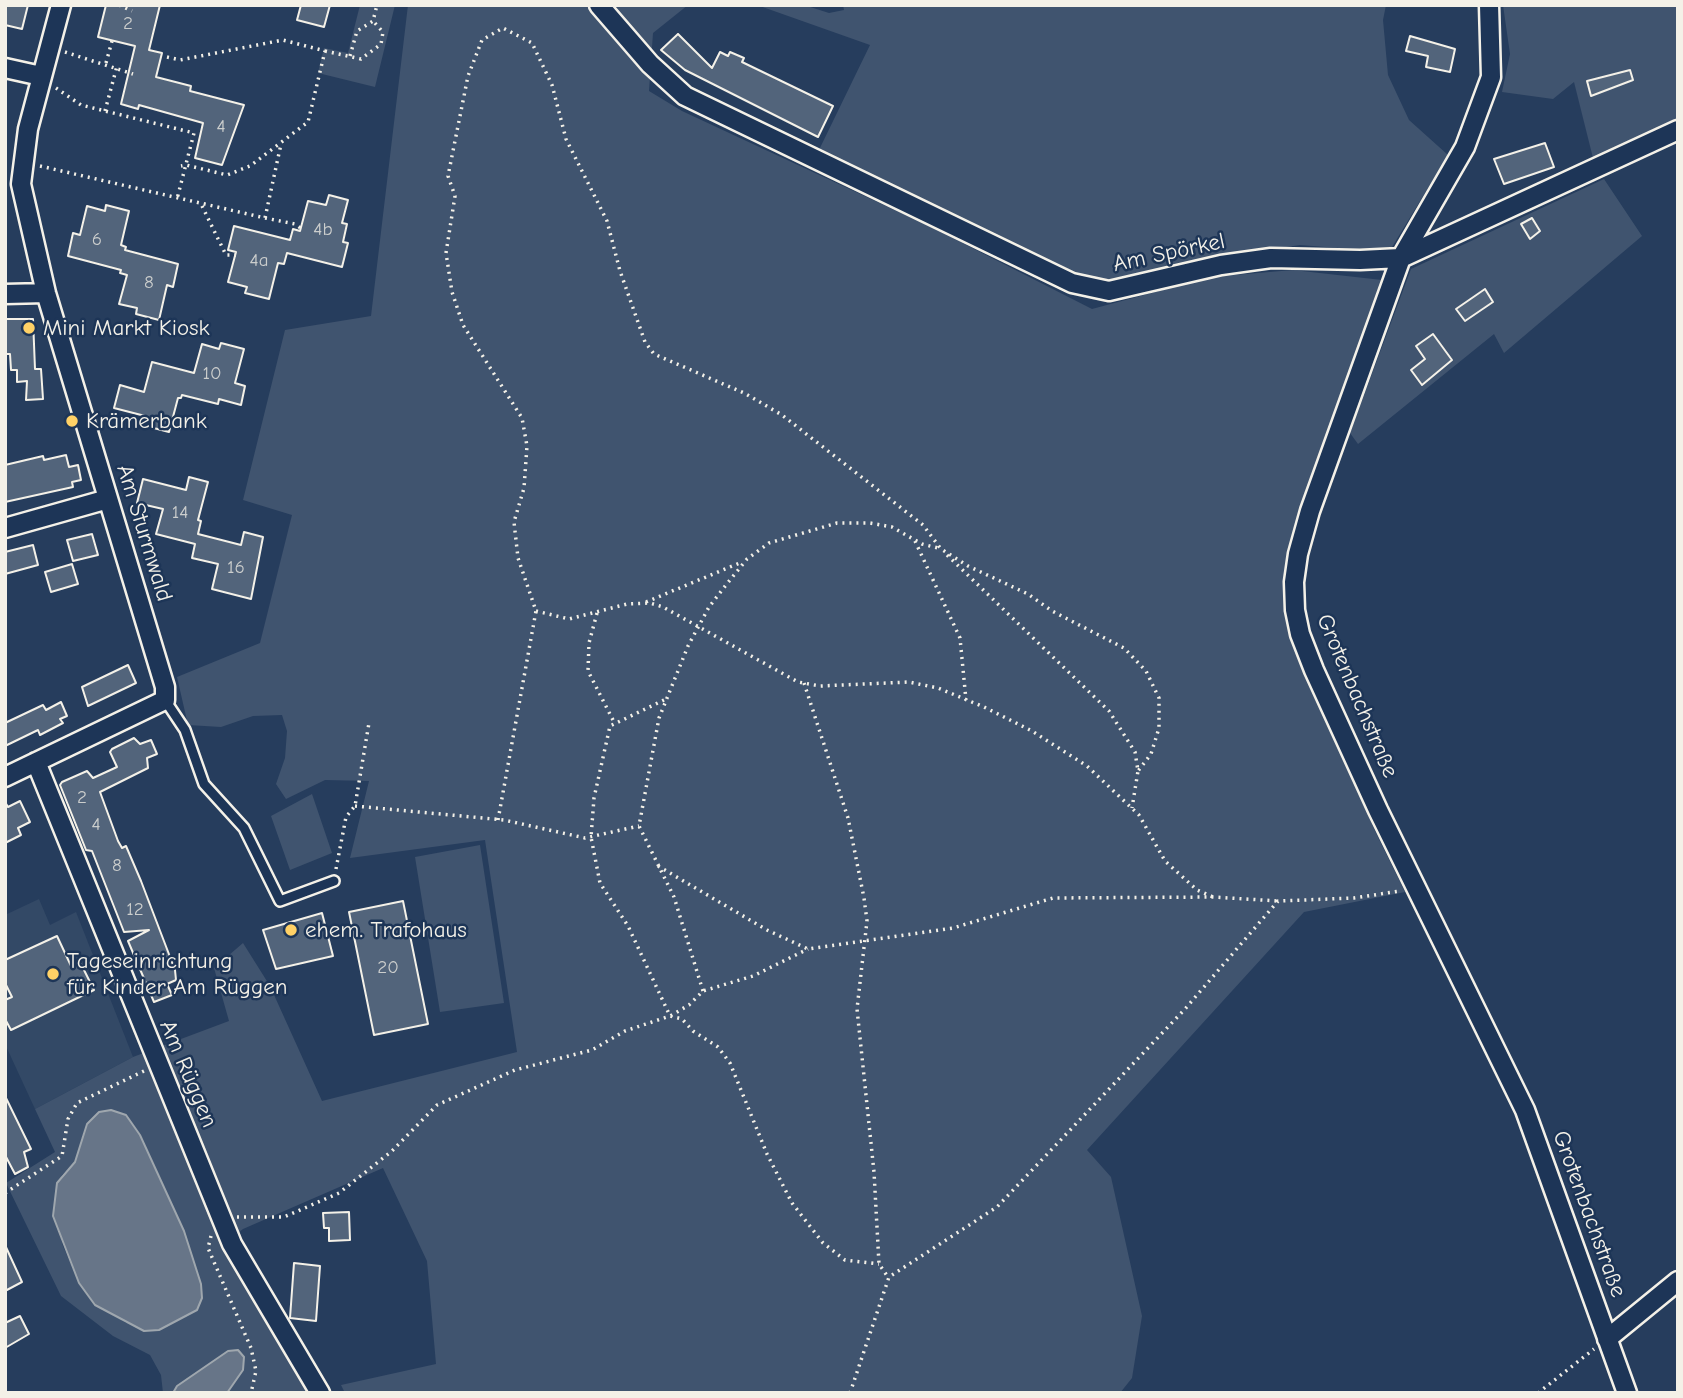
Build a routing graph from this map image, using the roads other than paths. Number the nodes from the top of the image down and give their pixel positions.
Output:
1 (61, 5) edge
2 (599, 5) edge
3 (1489, 5) edge
4 (5, 68) edge
5 (41, 76) junction
6 (1678, 131) edge
7 (1401, 258) junction
8 (46, 293) junction
9 (5, 294) edge
10 (108, 499) junction
11 (5, 528) edge
12 (165, 700) junction
13 (36, 762) junction
14 (5, 777) edge
15 (334, 881) road end
16 (1678, 1281) edge
17 (1607, 1339) junction
18 (320, 1393) edge
19 (1627, 1393) edge

1 - 5 street, Am Sturmwald
2 - 7 street, Am Spörkel
3 - 7 street, Grotenbachstraße
4 - 5 street
5 - 8 street, Am Sturmwald
6 - 7 street, Am Spörkel
7 - 17 street, Grotenbachstraße
8 - 9 street
8 - 10 street, Am Sturmwald
10 - 11 street
10 - 12 street, Am Sturmwald
12 - 13 street
12 - 15 lane
13 - 14 street
13 - 18 street, Am Rüggen
16 - 17 street
17 - 19 street, Grotenbachstraße

